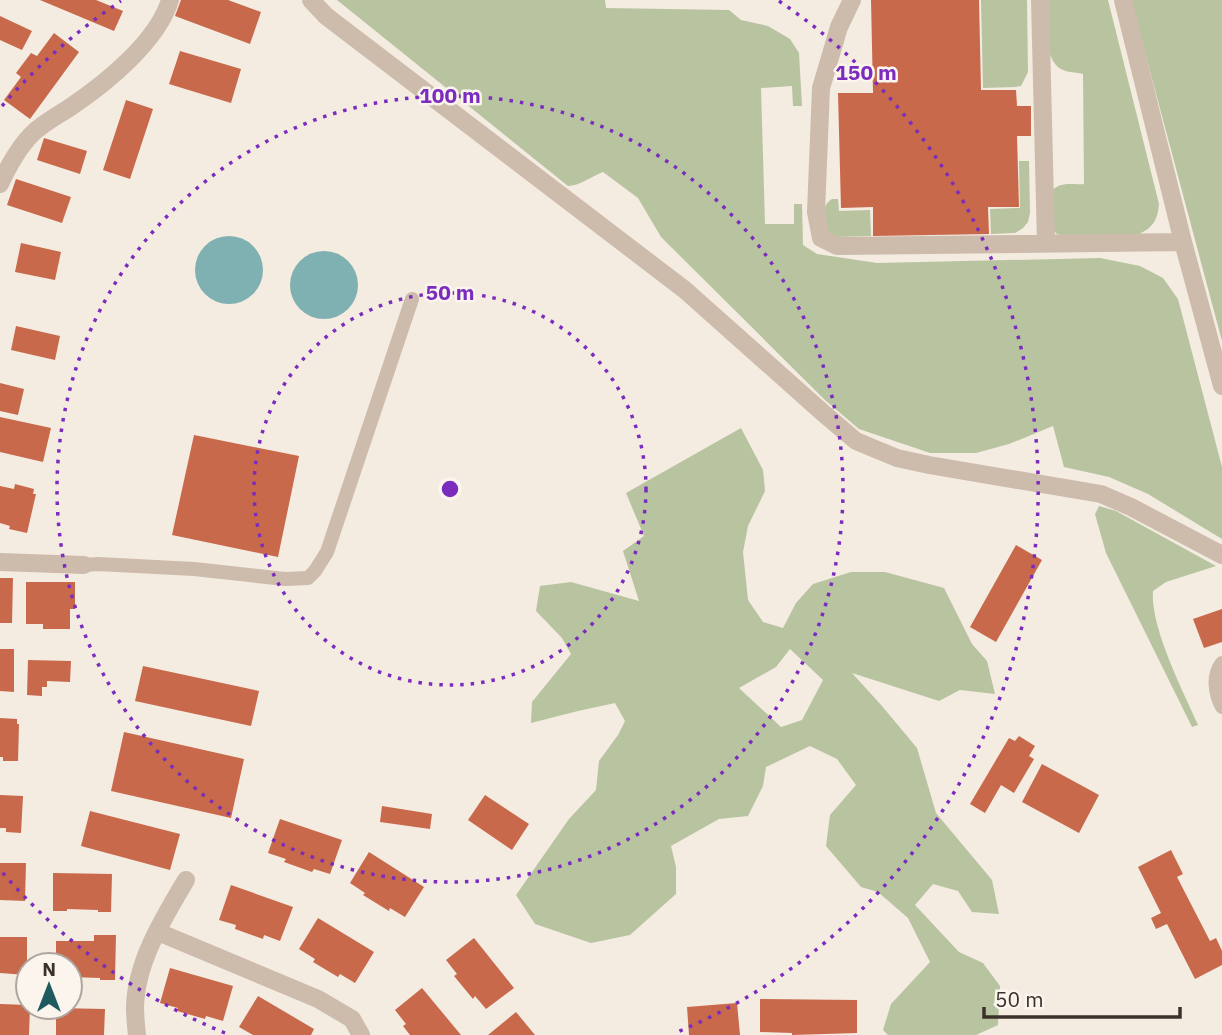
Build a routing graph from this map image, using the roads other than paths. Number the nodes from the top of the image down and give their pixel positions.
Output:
1 (170, 0) edge
2 (311, 0) edge
3 (852, 0) edge
4 (1040, 0) edge
5 (1123, 0) edge
6 (0, 184) edge
7 (1183, 242) junction
8 (1046, 243) junction
9 (411, 299) dead end
10 (1222, 386) edge
11 (1222, 555) edge
12 (0, 562) edge
13 (84, 565) joint
14 (1222, 663) edge
15 (1222, 706) edge
16 (186, 880) dead end
17 (158, 932) junction
18 (137, 1035) edge
19 (361, 1035) edge

1 - 6 street
2 - 11 street
3 - 8 street
4 - 8 street
5 - 7 street
7 - 8 street
7 - 10 street
9 - 13 lane
12 - 13 street
14 - 15 lane
16 - 17 street
17 - 18 street
17 - 19 street

